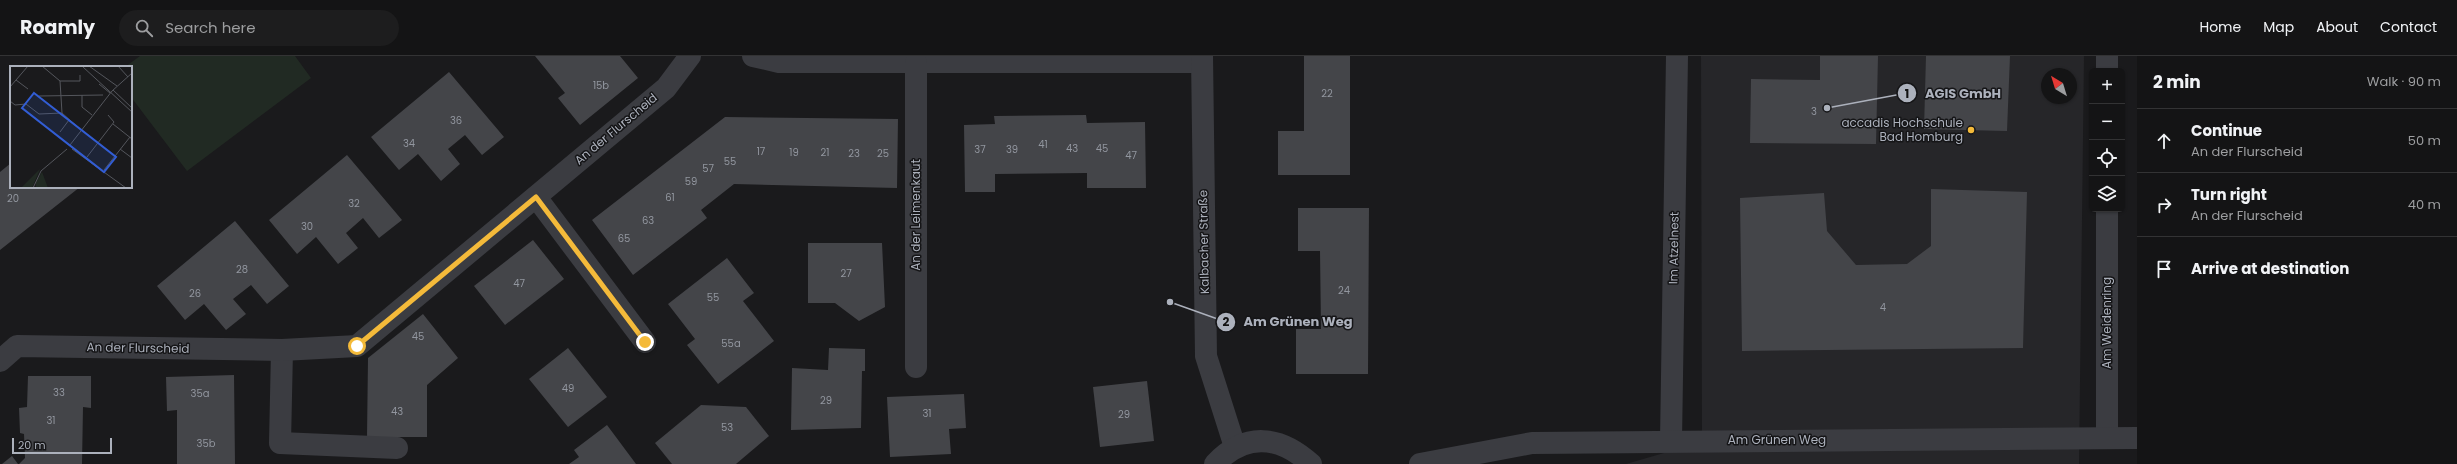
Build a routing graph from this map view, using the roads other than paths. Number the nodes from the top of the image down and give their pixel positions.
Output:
1 (690, 56) edge
2 (753, 56) edge
3 (1677, 56) edge
4 (2107, 56) edge
5 (1202, 59) edge
6 (916, 63) junction
7 (2107, 68) edge
8 (536, 197) junction
9 (2107, 212) edge
10 (645, 342) dead end
11 (282, 350) junction
12 (0, 361) edge
13 (916, 367) dead end
14 (2107, 438) junction
15 (2137, 438) edge
16 (1671, 441) junction
17 (1235, 447) junction
18 (397, 448) dead end
19 (1215, 464) edge
20 (1311, 464) edge
21 (1420, 464) edge

1 - 8 street, An der Flurscheid
2 - 6 street
3 - 16 street, Im Atzelnest
4 - 7 street
5 - 6 street
5 - 17 street, Kalbacher Straße
6 - 13 street, An der Leimenkaut
8 - 10 street
8 - 11 street, An der Flurscheid
9 - 14 street, Am Weidenring
11 - 12 street, An der Flurscheid
11 - 18 street
14 - 15 street, Am Grünen Weg
14 - 16 street, Am Grünen Weg
16 - 21 street, Am Grünen Weg
17 - 19 street
17 - 20 street

